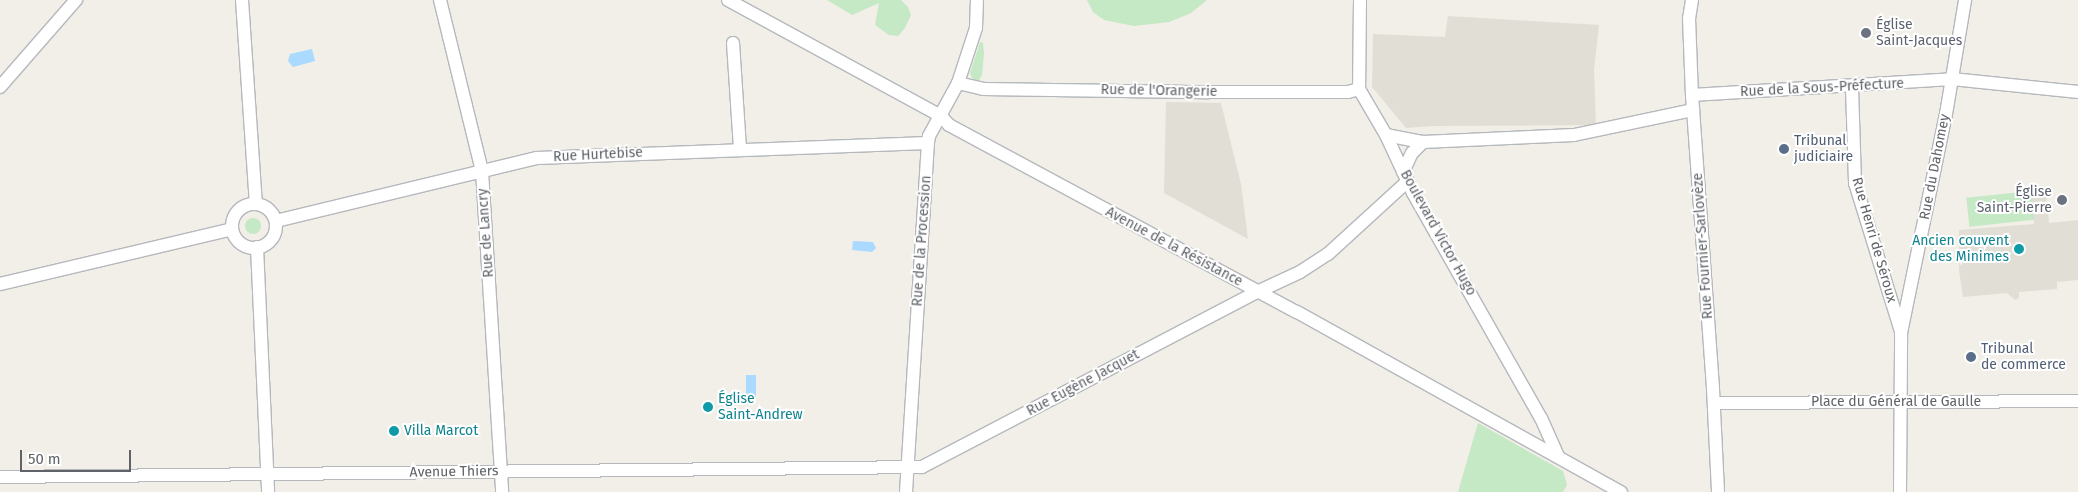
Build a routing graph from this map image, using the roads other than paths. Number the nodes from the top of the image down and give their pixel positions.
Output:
1 (76, 0) edge
2 (242, 0) edge
3 (440, 0) edge
4 (728, 0) edge
5 (977, 0) edge
6 (1360, 0) edge
7 (1692, 0) edge
8 (1965, 0) edge
9 (733, 43) dead end
10 (1952, 79) junction
11 (958, 83) junction
12 (0, 86) edge
13 (1852, 87) junction
14 (1359, 88) junction
15 (2078, 92) edge
16 (1692, 95) junction
17 (1693, 110) junction
18 (941, 116) junction
19 (1386, 135) junction
20 (1423, 142) junction
21 (928, 143) junction
22 (740, 149) junction
23 (482, 171) junction
24 (1406, 176) junction
25 (256, 204) junction
26 (276, 221) junction
27 (232, 229) junction
28 (258, 247) junction
29 (0, 284) edge
30 (1257, 292) junction
31 (1901, 333) junction
32 (1901, 401) junction
33 (2078, 401) edge
34 (1714, 403) junction
35 (1558, 456) junction
36 (908, 467) junction
37 (501, 472) junction
38 (268, 474) junction
39 (0, 477) edge
40 (268, 492) edge
41 (502, 492) edge
42 (906, 492) edge
43 (1621, 492) edge
44 (1718, 492) edge
45 (1900, 492) edge

1 - 12 street
2 - 25 street
3 - 23 street, Rue de Lancry
4 - 18 street, Avenue de la Résistance
5 - 11 street, Rue de la Procession
6 - 14 street
7 - 16 street, Rue Fournier-Sarlovèze
8 - 10 street, Rue du Dahomey
9 - 22 street
10 - 13 street, Rue de la Sous-Préfecture
10 - 15 street, Rue de la Sous-Préfecture
10 - 31 street, Rue du Dahomey
11 - 14 street, Rue de l'Orangerie
11 - 18 street, Rue de la Procession
13 - 16 street, Rue de la Sous-Préfecture
13 - 31 street, Rue Henri de Séroux
14 - 19 street, Boulevard Victor Hugo
16 - 17 street, Rue Fournier-Sarlovèze
17 - 20 street
17 - 34 street, Rue Fournier-Sarlovèze
18 - 21 street, Rue de la Procession
18 - 30 street, Avenue de la Résistance
19 - 20 street
19 - 24 street, Boulevard Victor Hugo
20 - 24 street
21 - 22 street, Rue Hurtebise
21 - 36 street, Rue de la Procession
22 - 23 street, Rue Hurtebise
23 - 26 street, Rue Hurtebise
23 - 37 street, Rue de Lancry
24 - 30 street
24 - 35 street, Boulevard Victor Hugo
25 - 26 street
25 - 27 street
26 - 28 street
27 - 28 street
27 - 29 street
28 - 38 street
30 - 35 street, Avenue de la Résistance
30 - 36 street, Rue Eugène Jacquet
31 - 32 street
32 - 33 street, Place du Général de Gaulle
32 - 34 street, Place du Général de Gaulle
32 - 45 street
34 - 44 street, Rue Fournier-Sarlovèze
35 - 43 street, Avenue de la Résistance
36 - 37 street, Avenue Thiers
36 - 42 street, Rue de la Procession
37 - 38 street, Avenue Thiers
37 - 41 street, Rue de Lancry
38 - 39 street, Avenue Thiers
38 - 40 street

